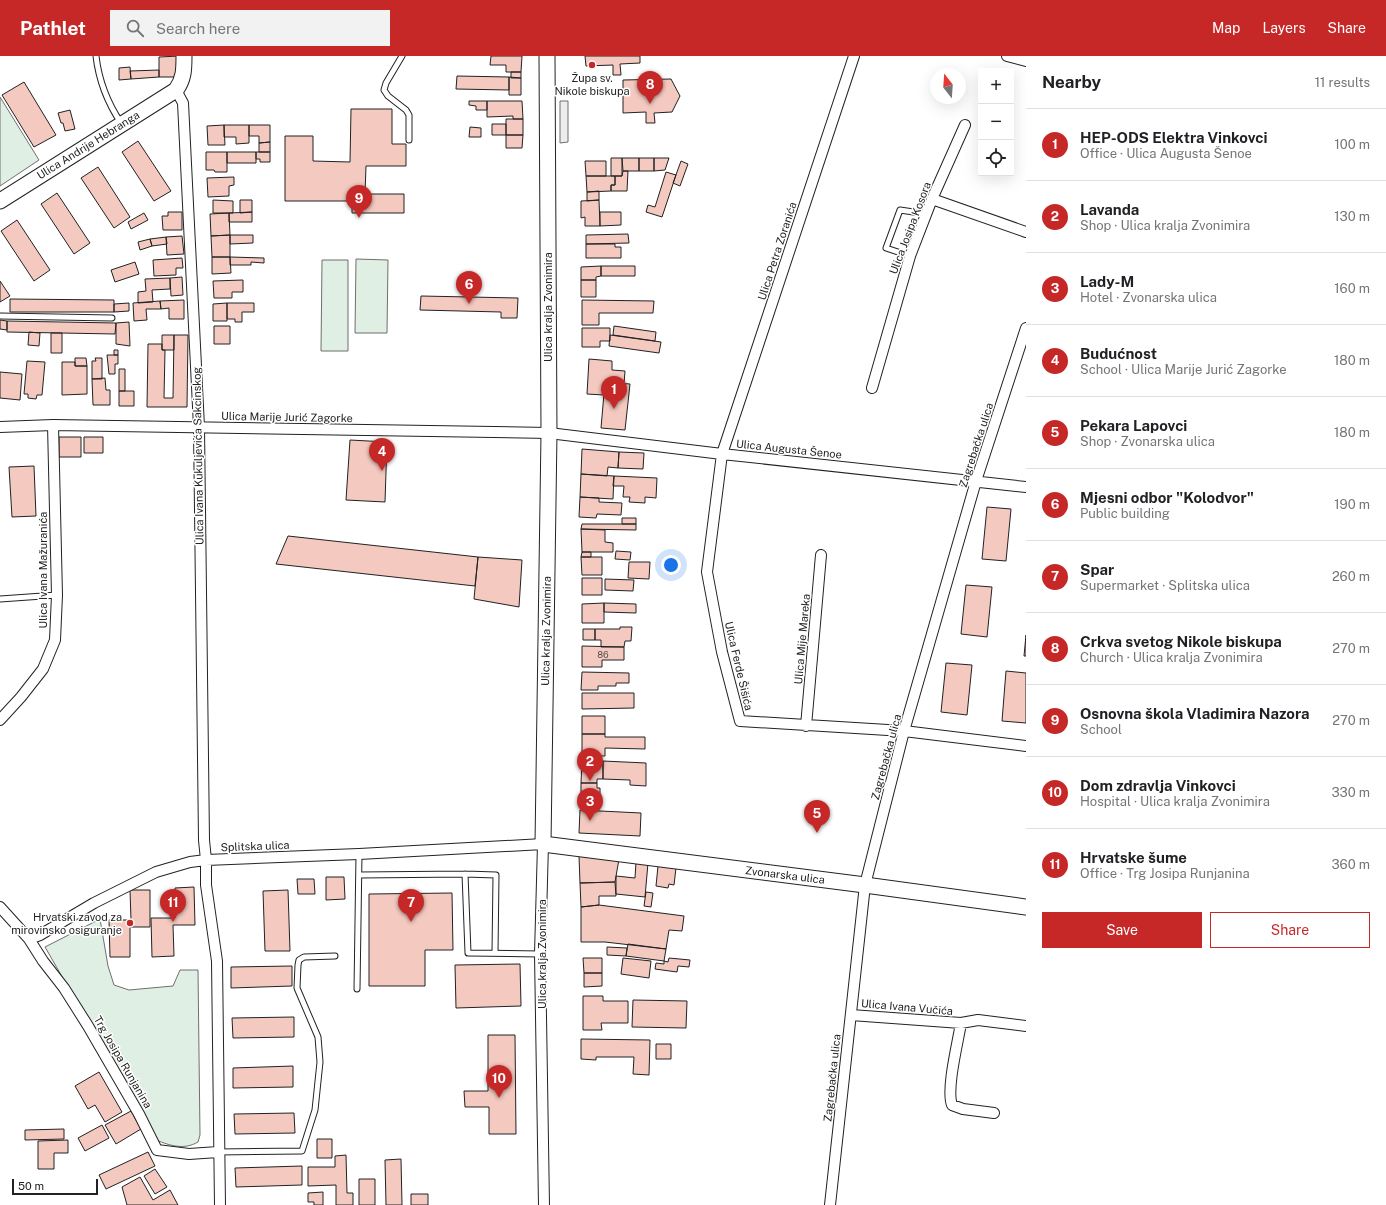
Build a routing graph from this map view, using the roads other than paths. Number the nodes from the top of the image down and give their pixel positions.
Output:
1 (96, 56) edge
2 (184, 56) edge
3 (402, 56) edge
4 (547, 56) edge
5 (854, 56) edge
6 (1008, 56) edge
7 (1026, 61) edge
8 (176, 90) junction
9 (122, 124) junction
10 (965, 125) dead end
11 (409, 140) dead end
12 (932, 198) junction
13 (0, 200) edge
14 (927, 214) junction
15 (1026, 232) edge
16 (910, 256) junction
17 (0, 316) edge
18 (112, 318) dead end
19 (1026, 328) edge
20 (872, 388) dead end
21 (53, 425) junction
22 (0, 426) edge
23 (199, 427) junction
24 (549, 433) junction
25 (722, 454) junction
26 (976, 481) junction
27 (1026, 487) edge
28 (821, 555) dead end
29 (57, 595) junction
30 (0, 599) edge
31 (0, 720) edge
32 (806, 726) junction
33 (904, 732) junction
34 (1026, 746) edge
35 (543, 844) junction
36 (359, 854) junction
37 (206, 860) junction
38 (465, 874) junction
39 (359, 875) junction
40 (865, 885) junction
41 (0, 907) edge
42 (1026, 908) edge
43 (29, 939) junction
44 (495, 953) junction
45 (540, 954) junction
46 (335, 956) dead end
47 (357, 989) dead end
48 (851, 1014) junction
49 (961, 1023) junction
50 (1026, 1026) edge
51 (994, 1113) dead end
52 (218, 1152) junction
53 (220, 1205) edge
54 (544, 1205) edge
55 (830, 1205) edge

1 - 9 lane
2 - 8 main road
3 - 11 lane
4 - 24 main road, Ulica kralja Zvonimira
5 - 25 street, Ulica Petra Zoranića
6 - 7 street
8 - 9 main road, Ulica Andrije Hebranga
8 - 23 street, Ulica Ivana Kukuljevića Sakcinskog
9 - 13 main road, Ulica Andrije Hebranga
10 - 12 street, Ulica Josipa Kosora
12 - 14 street, Ulica Josipa Kosora
12 - 15 street
14 - 16 street, Ulica Josipa Kosora
14 - 16 lane
16 - 20 street, Ulica Josipa Kosora
17 - 18 lane
19 - 26 street, Zagrebačka ulica
21 - 22 street, Ulica Marije Jurić Zagorke
21 - 23 street, Ulica Marije Jurić Zagorke
21 - 29 street, Ulica Ivana Mažuranića
23 - 24 street, Ulica Marije Jurić Zagorke
23 - 37 street, Ulica Ivana Kukuljevića Sakcinskog
24 - 25 street, Ulica Augusta Šenoe
24 - 35 main road, Ulica kralja Zvonimira
25 - 26 street, Ulica Augusta Šenoe
25 - 32 street, Ulica Ferde Šišića
26 - 27 street, Ulica Augusta Šenoe
26 - 33 street, Zagrebačka ulica
28 - 32 street, Ulica Mije Mareka
29 - 30 lane
29 - 31 street, Ulica Ivana Mažuranića
32 - 33 street, Ulica Ferde Šišića
33 - 34 street, Ulica Ferde Šišića
33 - 40 street, Zagrebačka ulica
35 - 36 street, Splitska ulica
35 - 40 main road, Zvonarska ulica
35 - 45 street, Ulica kralja Zvonimira
36 - 37 street, Splitska ulica
36 - 39 lane
37 - 43 street, Splitska ulica
37 - 52 street
38 - 39 lane
38 - 44 lane
38 - 44 lane
39 - 47 lane
40 - 42 main road, Zvonarska ulica
40 - 48 street, Zagrebačka ulica
41 - 43 street
43 - 52 street, Trg Josipa Runjanina
44 - 45 lane
45 - 54 street, Ulica kralja Zvonimira
46 - 52 lane
48 - 49 street, Ulica Ivana Vučića
48 - 55 street, Zagrebačka ulica
49 - 50 street, Ulica Ivana Vučića
49 - 51 street, Ulica Ivana Vučića
52 - 53 street

